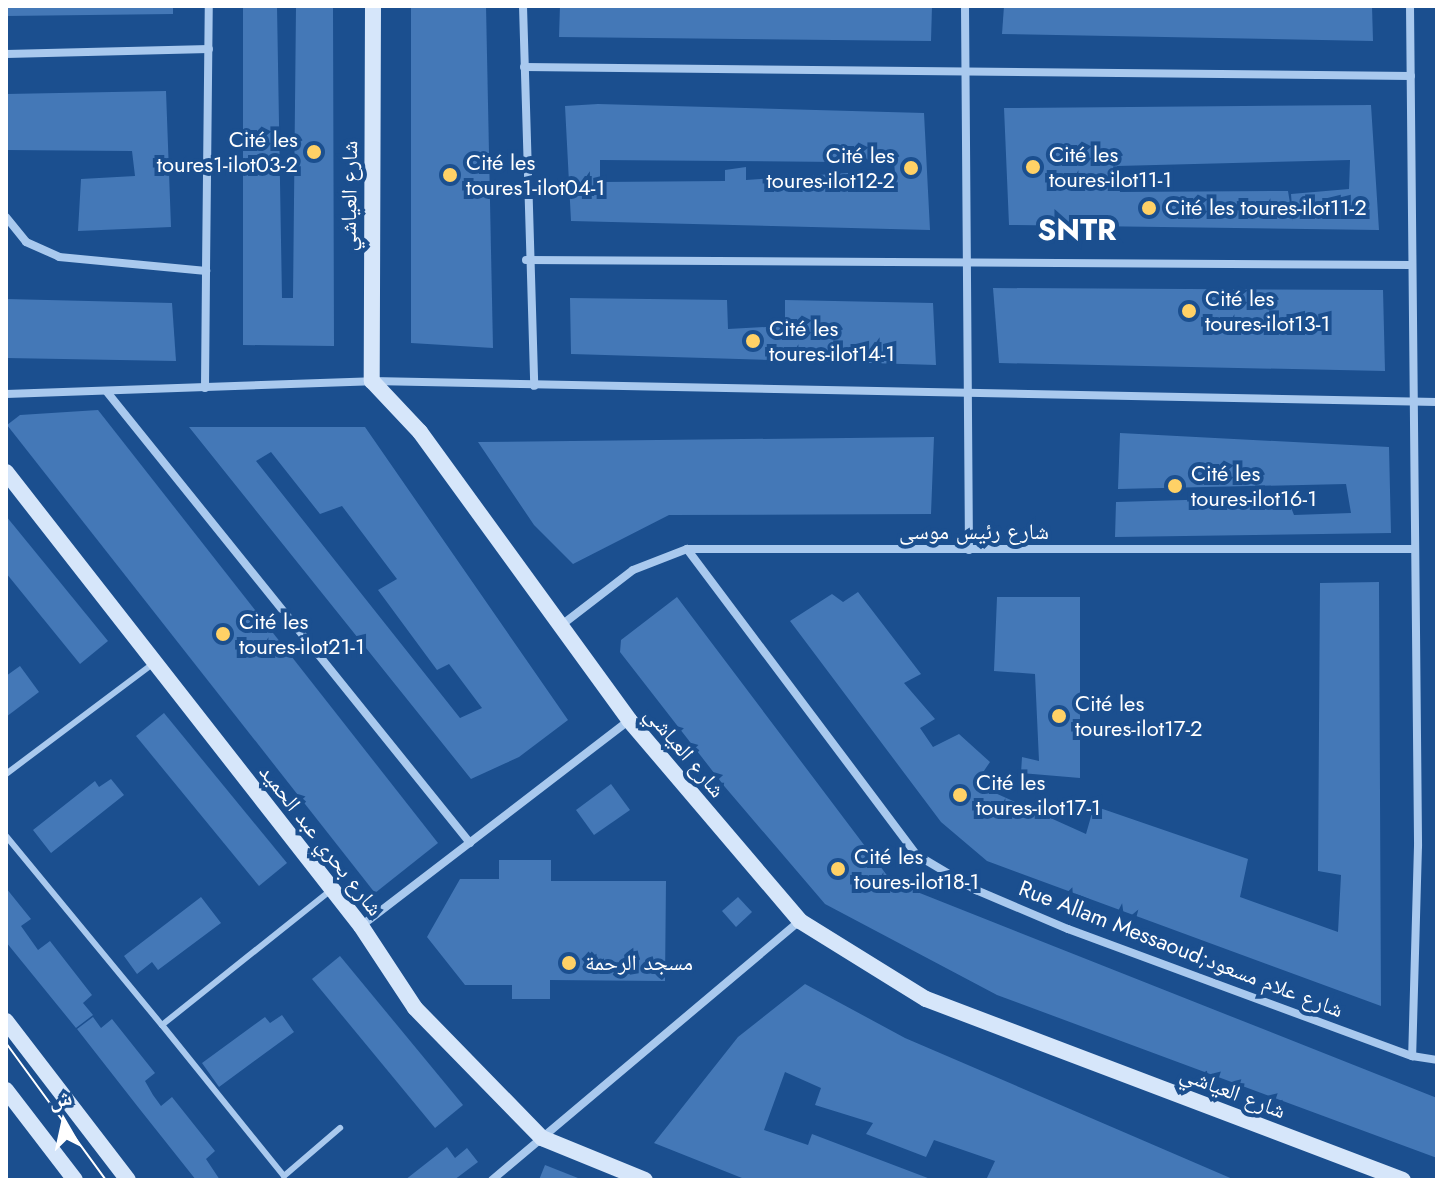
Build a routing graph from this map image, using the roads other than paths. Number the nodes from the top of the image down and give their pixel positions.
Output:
1 (209, 6) edge
2 (373, 6) edge
3 (523, 6) edge
4 (965, 6) edge
5 (1410, 6) edge
6 (209, 49) junction
7 (6, 54) edge
8 (524, 67) junction
9 (963, 75) junction
10 (1411, 76) junction
11 (6, 217) edge
12 (526, 260) junction
13 (968, 264) junction
14 (1412, 265) junction
15 (206, 271) junction
16 (372, 381) junction
17 (534, 386) junction
18 (205, 388) junction
19 (107, 392) junction
20 (968, 393) junction
21 (6, 394) edge
22 (1414, 400) junction
23 (1437, 402) edge
24 (6, 472) edge
25 (687, 549) junction
26 (1414, 549) junction
27 (969, 550) junction
28 (558, 628) junction
29 (155, 662) junction
30 (629, 720) junction
31 (6, 774) edge
32 (6, 836) edge
33 (470, 843) junction
34 (332, 889) junction
35 (800, 921) junction
36 (361, 926) junction
37 (6, 1021) edge
38 (162, 1025) junction
39 (1412, 1056) junction
40 (1437, 1060) edge
41 (6, 1090) edge
42 (340, 1128) dead end
43 (542, 1138) junction
44 (75, 1180) edge
45 (128, 1180) edge
46 (492, 1180) edge
47 (645, 1180) edge
48 (1403, 1180) edge

1 - 6 street
2 - 16 street, شارع العياشي
3 - 8 street
4 - 9 street
5 - 10 street
6 - 7 street
6 - 15 street
8 - 9 street
8 - 12 street
9 - 10 street
9 - 13 street
10 - 14 street
11 - 15 street
12 - 13 street
12 - 17 street
13 - 14 street
13 - 20 street
14 - 22 street
15 - 18 street
16 - 17 street
16 - 18 street
16 - 28 street, شارع العياشي
17 - 20 street
18 - 19 street
19 - 21 street
19 - 33 street
20 - 22 street
20 - 27 street
22 - 23 street
22 - 26 street
24 - 29 street, شارع بحري عبد الحميد
25 - 27 street, شارع رئيس موسى
25 - 28 street, شارع رئيس موسى
25 - 39 street, Rue Allam Messaoud;شارع علام مسعود
26 - 27 street, شارع رئيس موسى
26 - 39 street
28 - 30 street, شارع العياشي
29 - 31 lane
29 - 34 street, شارع بحري عبد الحميد
30 - 33 street
30 - 35 street, شارع العياشي
32 - 38 lane
33 - 36 street
34 - 36 street, شارع بحري عبد الحميد
34 - 38 lane
35 - 43 street
35 - 48 street, شارع العياشي
36 - 43 street, شارع بحري عبد الحميد
37 - 45 street
38 - 42 lane
39 - 40 street, Rue Allam Messaoud;شارع علام مسعود
41 - 44 street
43 - 46 street
43 - 47 street, شارع بحري عبد الحميد

